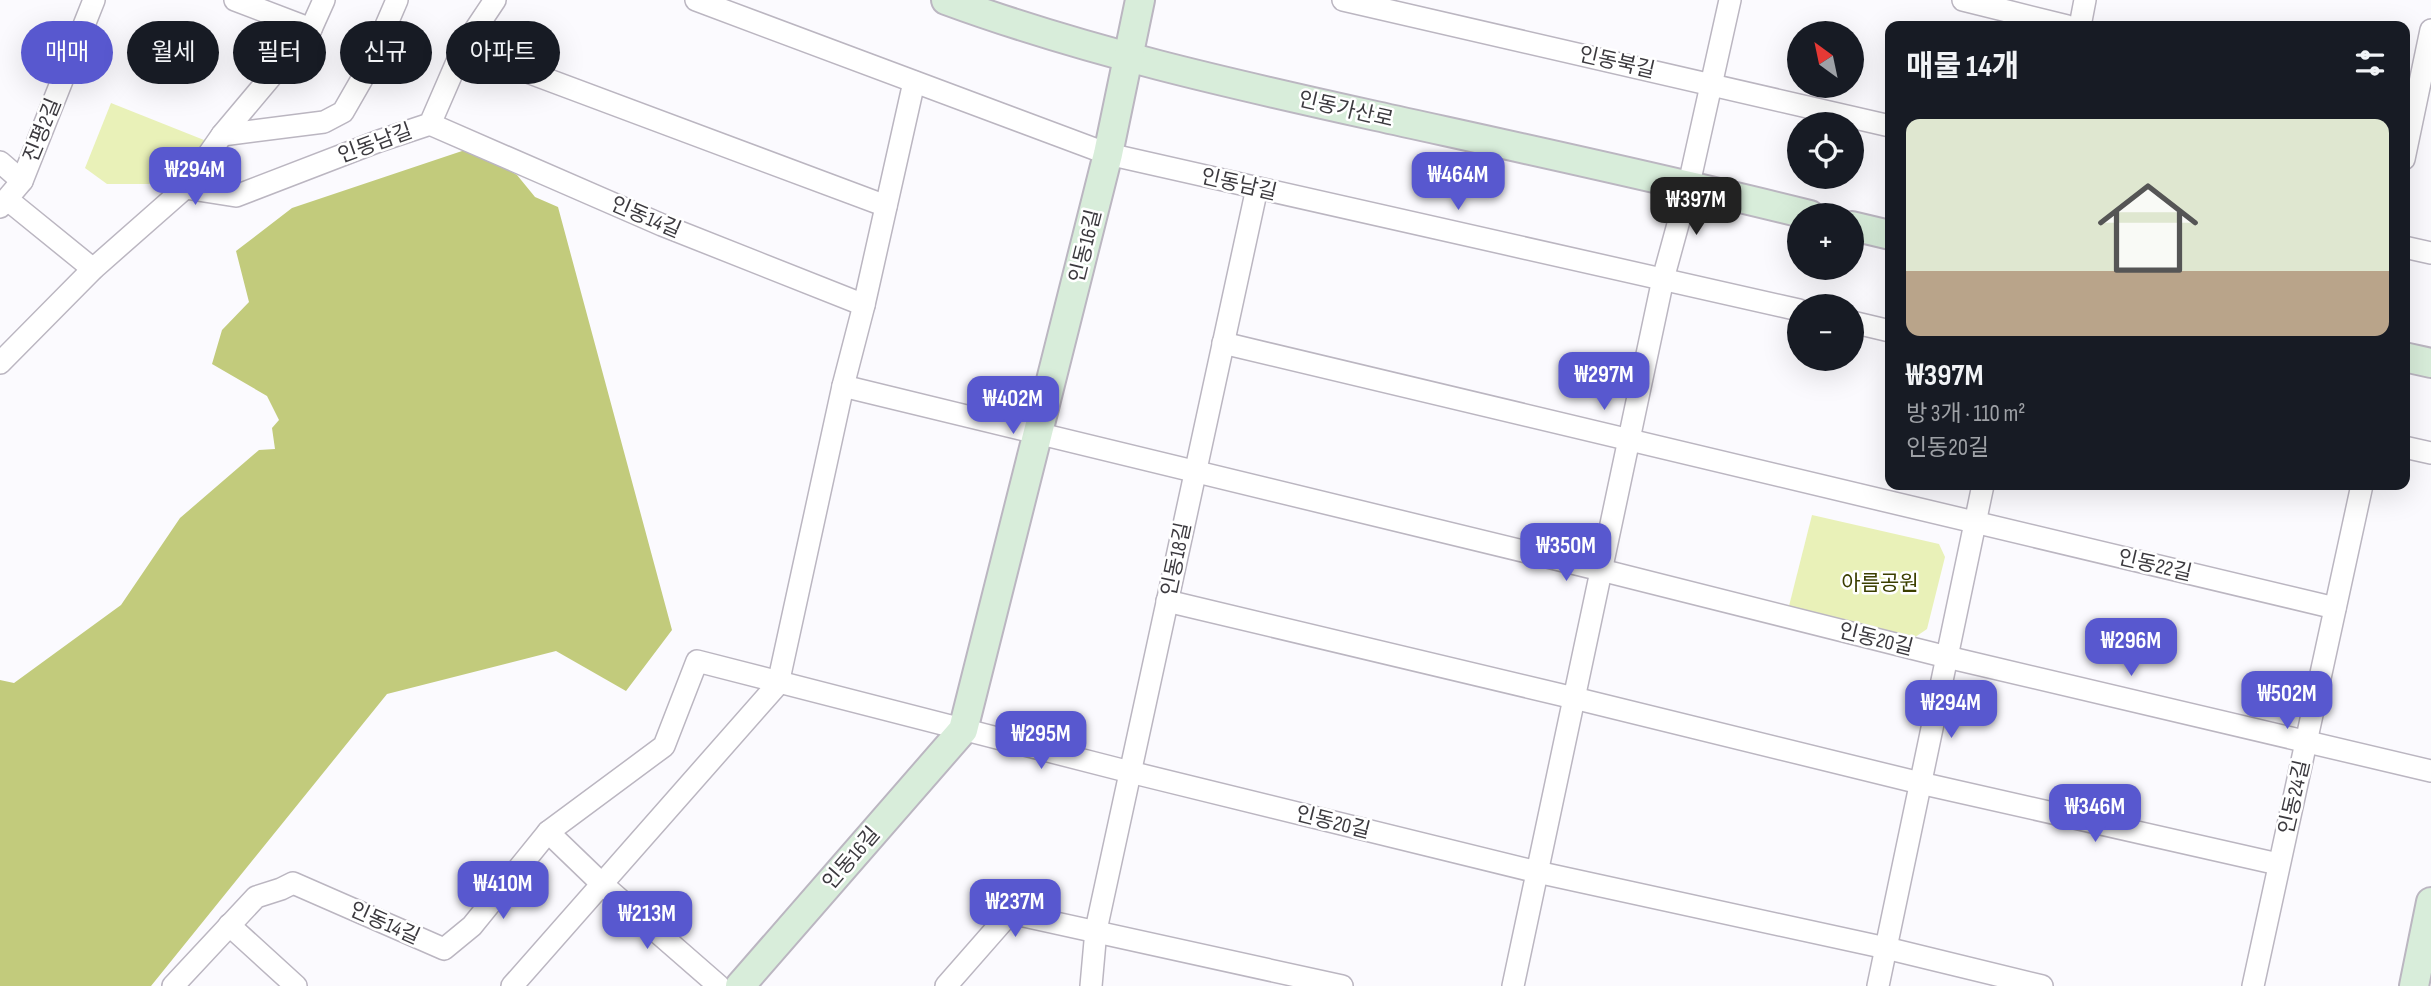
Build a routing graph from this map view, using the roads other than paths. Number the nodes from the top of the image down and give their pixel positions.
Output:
1 (94, 0) edge
2 (235, 0) edge
3 (324, 0) edge
4 (397, 0) edge
5 (495, 0) edge
6 (696, 0) edge
7 (946, 0) edge
8 (1003, 0) edge
9 (1140, 0) edge
10 (1343, 0) edge
11 (1730, 0) edge
12 (1963, 0) edge
13 (2085, 0) edge
14 (290, 21) edge
15 (315, 21) edge
16 (481, 21) edge
17 (2047, 21) edge
18 (2081, 21) edge
19 (2431, 30) edge
20 (1128, 58) junction
21 (914, 82) junction
22 (265, 84) edge
23 (447, 84) edge
24 (559, 84) edge
25 (1711, 84) junction
26 (2410, 103) edge
27 (430, 124) junction
28 (1885, 125) edge
29 (222, 135) junction
30 (1108, 154) junction
31 (0, 162) edge
32 (22, 181) junction
33 (1689, 184) junction
34 (185, 188) junction
35 (1257, 188) junction
36 (4, 204) edge
37 (886, 206) junction
38 (1787, 209) edge
39 (1864, 229) edge
40 (1885, 234) edge
41 (2410, 248) edge
42 (2431, 253) edge
43 (93, 269) junction
44 (1663, 279) junction
45 (864, 305) junction
46 (1787, 307) edge
47 (1864, 325) edge
48 (1885, 330) edge
49 (1223, 343) junction
50 (2410, 358) edge
51 (0, 363) edge
52 (2431, 363) edge
53 (843, 386) junction
54 (1039, 434) junction
55 (1629, 440) junction
56 (2410, 448) edge
57 (2431, 453) edge
58 (1195, 471) junction
59 (1982, 490) edge
60 (2361, 490) edge
61 (1975, 523) junction
62 (1601, 570) junction
63 (1167, 601) junction
64 (2335, 608) junction
65 (1947, 657) junction
66 (778, 684) junction
67 (1574, 698) junction
68 (963, 730) junction
69 (2306, 740) junction
70 (2431, 771) edge
71 (1130, 772) junction
72 (1920, 783) junction
73 (548, 832) junction
74 (2278, 864) junction
75 (1537, 872) junction
76 (602, 884) junction
77 (2431, 902) edge
78 (229, 925) junction
79 (1096, 930) junction
80 (1886, 947) junction
81 (173, 986) edge
82 (296, 986) edge
83 (512, 986) edge
84 (719, 986) edge
85 (740, 986) edge
86 (946, 986) edge
87 (1091, 986) edge
88 (1342, 986) edge
89 (1513, 986) edge
90 (1878, 986) edge
91 (2042, 986) edge
92 (2253, 986) edge
93 (2414, 986) edge

1 - 32 street, 진평2길
2 - 14 street
3 - 15 street
4 - 29 street, 인동남길
5 - 16 street, 인동남길
6 - 21 street, 인동남길
7 - 20 street, 인동가산로
8 - 20 street, 인동가산로
9 - 20 street, 인동16길
10 - 25 street, 인동북길
11 - 25 street
12 - 17 street
13 - 18 street
19 - 26 street
20 - 30 street, 인동16길
20 - 33 street, 인동가산로
21 - 30 street, 인동남길
21 - 37 street
22 - 29 street
23 - 27 street, 인동남길
24 - 37 street
25 - 28 street, 인동북길
25 - 33 street
27 - 34 street, 인동남길
27 - 45 street, 인동14길
29 - 34 street
30 - 35 street, 인동남길
30 - 54 street, 인동16길
31 - 32 street, 진평2길
32 - 36 street, 진평2길
33 - 38 street, 인동가산로
33 - 44 street
34 - 43 street
35 - 44 street, 인동남길
35 - 49 street, 인동18길
36 - 43 street
37 - 45 street
39 - 40 street
41 - 42 street
43 - 51 street
44 - 46 street, 인동남길
44 - 55 street
45 - 53 street
47 - 48 street
49 - 55 street
49 - 58 street, 인동18길
50 - 52 street
53 - 54 street
53 - 66 street
54 - 58 street
54 - 68 street, 인동16길
55 - 61 street
55 - 62 street
56 - 57 street
58 - 62 street, 인동20길
58 - 63 street, 인동18길
59 - 61 street
60 - 64 street, 인동24길
61 - 64 street, 인동22길
61 - 65 street
62 - 65 street, 인동20길
62 - 67 street
63 - 67 street
63 - 71 street, 인동18길
64 - 69 street, 인동24길
65 - 69 street
65 - 72 street
66 - 68 street
66 - 73 street, 인동14길
66 - 76 street
67 - 72 street
67 - 75 street
68 - 71 street
68 - 85 street, 인동16길
69 - 70 street
69 - 74 street, 인동24길
71 - 75 street, 인동20길
71 - 79 street, 인동18길
72 - 74 street
72 - 80 street
73 - 76 street
73 - 78 street, 인동14길
74 - 92 street, 인동24길
75 - 80 street, 인동20길
75 - 89 street
76 - 83 street
76 - 84 street
77 - 93 street
78 - 81 street, 인동14길
78 - 82 street
79 - 86 street
79 - 87 street, 인동18길
79 - 88 street
80 - 90 street
80 - 91 street

